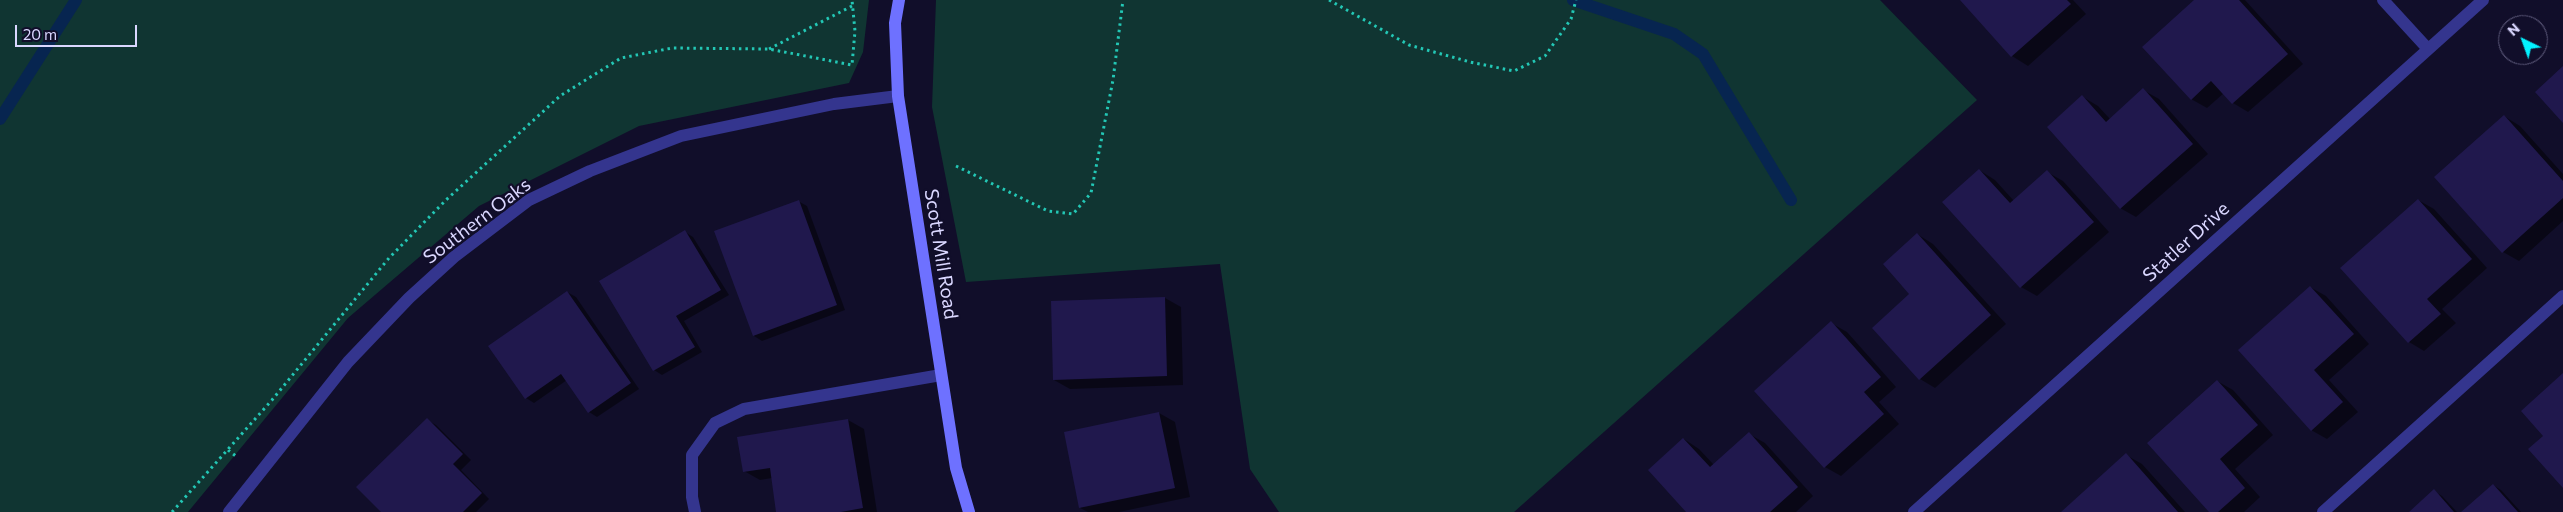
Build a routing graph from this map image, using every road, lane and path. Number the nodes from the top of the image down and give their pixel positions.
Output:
1 (852, 0) edge
2 (899, 0) edge
3 (1123, 0) edge
4 (1329, 0) edge
5 (1576, 0) edge
6 (2383, 0) edge
7 (2483, 0) edge
8 (852, 6) junction
9 (769, 49) dead end
10 (2428, 50) junction
11 (852, 65) dead end
12 (898, 96) junction
13 (956, 166) dead end
14 (2563, 296) edge
15 (941, 375) junction
16 (235, 510) edge
17 (695, 512) edge
18 (969, 512) edge
19 (1914, 512) edge
20 (2323, 512) edge

1 - 8 path
2 - 12 street, Scott Mill Road
3 - 13 path
4 - 5 path
6 - 10 street
7 - 10 street, Statler Drive
8 - 9 path
8 - 11 path
10 - 19 street, Statler Drive
12 - 15 street, Scott Mill Road
12 - 16 street, Southern Oaks
14 - 20 street
15 - 17 street
15 - 18 street, Scott Mill Road

